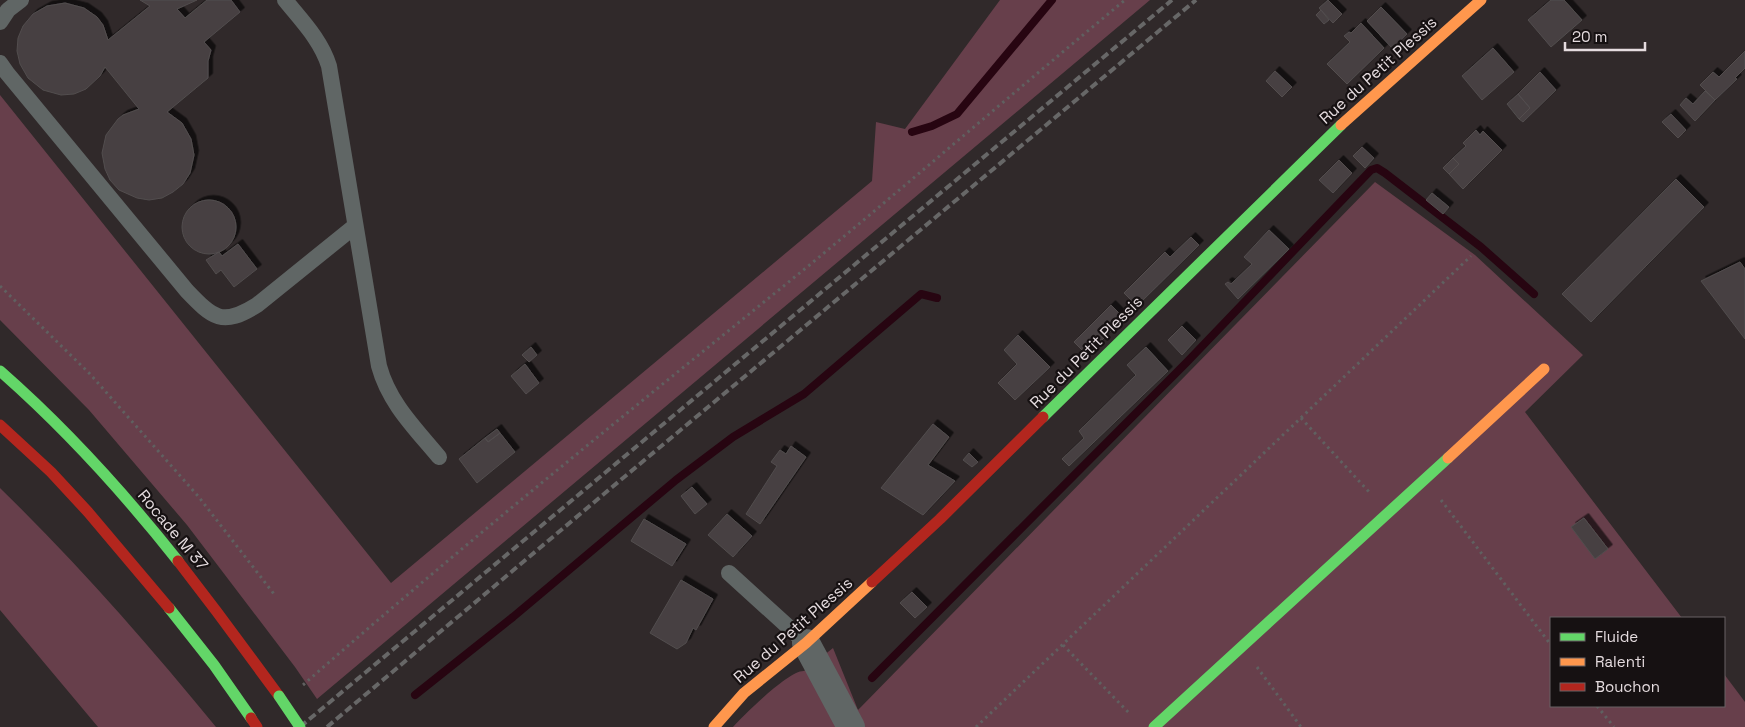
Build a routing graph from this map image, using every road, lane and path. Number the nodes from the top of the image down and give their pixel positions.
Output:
1 (21, 0) edge
2 (285, 0) edge
3 (1125, 0) edge
4 (1481, 0) edge
5 (0, 22) edge
6 (0, 63) edge
7 (354, 226) junction
8 (1471, 256) dead end
9 (0, 286) edge
10 (1544, 369) dead end
11 (0, 371) edge
12 (1301, 418) junction
13 (0, 425) edge
14 (439, 457) dead end
15 (1425, 479) junction
16 (1388, 512) junction
17 (729, 572) dead end
18 (274, 594) dead end
19 (806, 643) junction
20 (1550, 644) edge
21 (1063, 645) junction
22 (1241, 646) junction
23 (299, 688) dead end
24 (1598, 707) edge
25 (1136, 720) dead end
26 (254, 722) edge
27 (300, 727) edge
28 (714, 727) edge
29 (851, 727) edge
30 (976, 727) edge
31 (1154, 727) edge
32 (1302, 727) edge
33 (1614, 727) edge

1 - 5 lane
2 - 7 lane
3 - 23 path
4 - 19 main road, Rue du Petit Plessis
6 - 7 lane
7 - 14 lane
8 - 12 path
9 - 18 path
10 - 15 main road
11 - 27 main road, Rocade M 37, bridge
12 - 16 path
12 - 21 path
13 - 26 main road
15 - 16 main road
15 - 20 path
16 - 22 main road
17 - 19 lane
19 - 28 main road, Rue du Petit Plessis
19 - 29 street
21 - 25 path
21 - 30 path
22 - 31 main road
22 - 32 path
24 - 33 path

